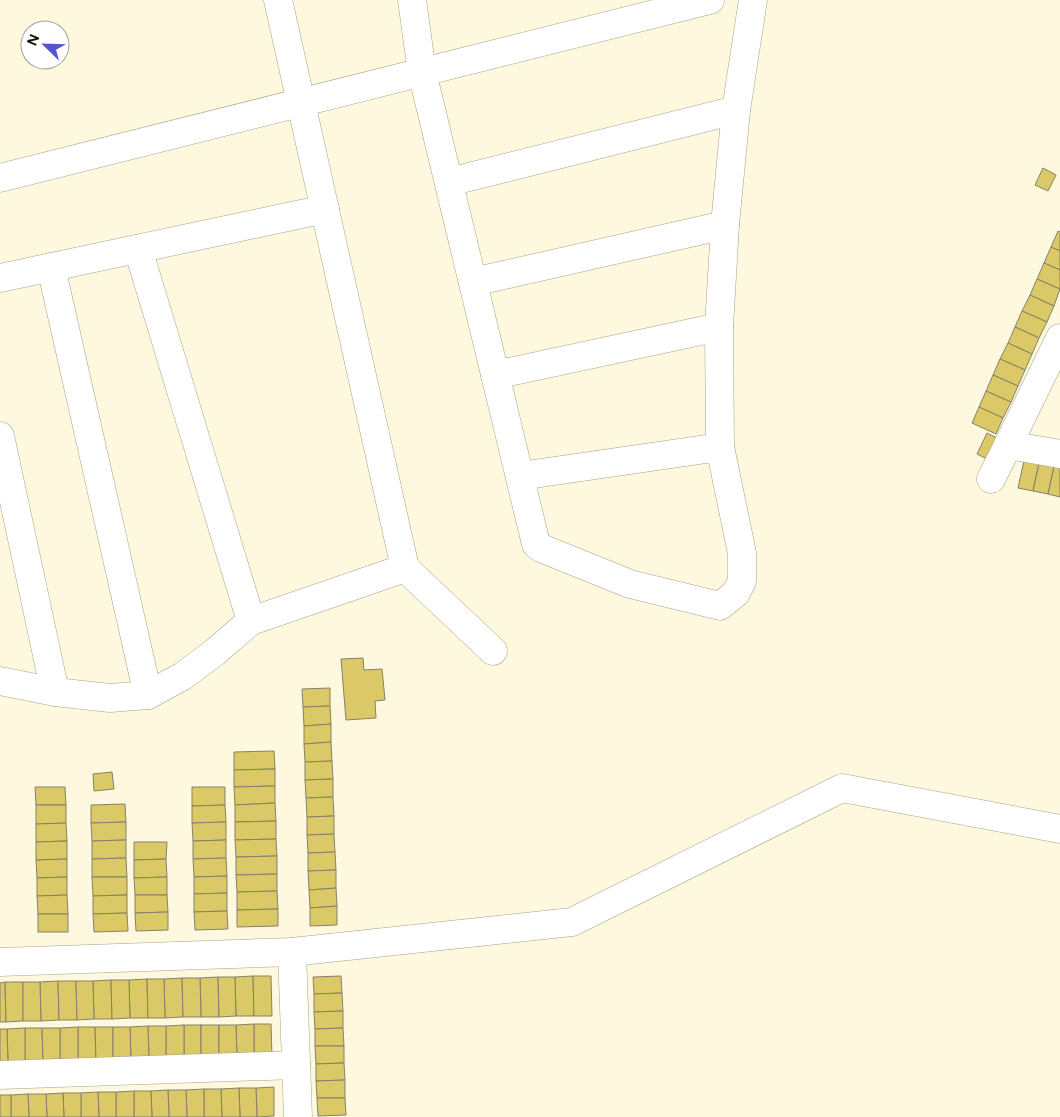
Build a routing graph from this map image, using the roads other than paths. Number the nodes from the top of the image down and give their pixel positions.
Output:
1 (278, 0) edge
2 (412, 0) edge
3 (710, 0) edge
4 (753, 0) edge
5 (422, 72) junction
6 (301, 103) junction
7 (736, 110) junction
8 (0, 178) edge
9 (449, 182) junction
10 (325, 210) junction
11 (725, 225) junction
12 (138, 249) junction
13 (51, 267) junction
14 (0, 278) edge
15 (472, 282) junction
16 (719, 327) junction
17 (1060, 338) edge
18 (496, 376) junction
19 (0, 436) edge
20 (1008, 445) junction
21 (720, 447) junction
22 (1060, 454) edge
23 (520, 476) junction
24 (991, 480) dead end
25 (405, 568) junction
26 (251, 621) junction
27 (493, 652) dead end
28 (0, 681) edge
29 (55, 692) junction
30 (148, 695) junction
31 (1060, 829) edge
32 (292, 952) junction
33 (0, 962) edge
34 (296, 1065) junction
35 (0, 1075) edge
36 (298, 1117) edge

1 - 6 street
2 - 5 street
3 - 5 street
4 - 7 street
5 - 6 street
5 - 9 street
6 - 8 street
6 - 10 street
7 - 9 street
7 - 11 street
9 - 15 street
10 - 12 street
10 - 25 street
11 - 15 street
11 - 16 street
12 - 13 street
12 - 26 street
13 - 14 street
13 - 30 street
15 - 18 street
16 - 18 street
16 - 21 street
17 - 20 street
18 - 23 street
19 - 29 street
20 - 22 street
20 - 24 street
21 - 23 street
21 - 23 street
25 - 26 street
25 - 27 street
26 - 30 street
28 - 29 street
29 - 30 street
31 - 32 street
32 - 33 street
32 - 34 street
34 - 35 street
34 - 36 street

